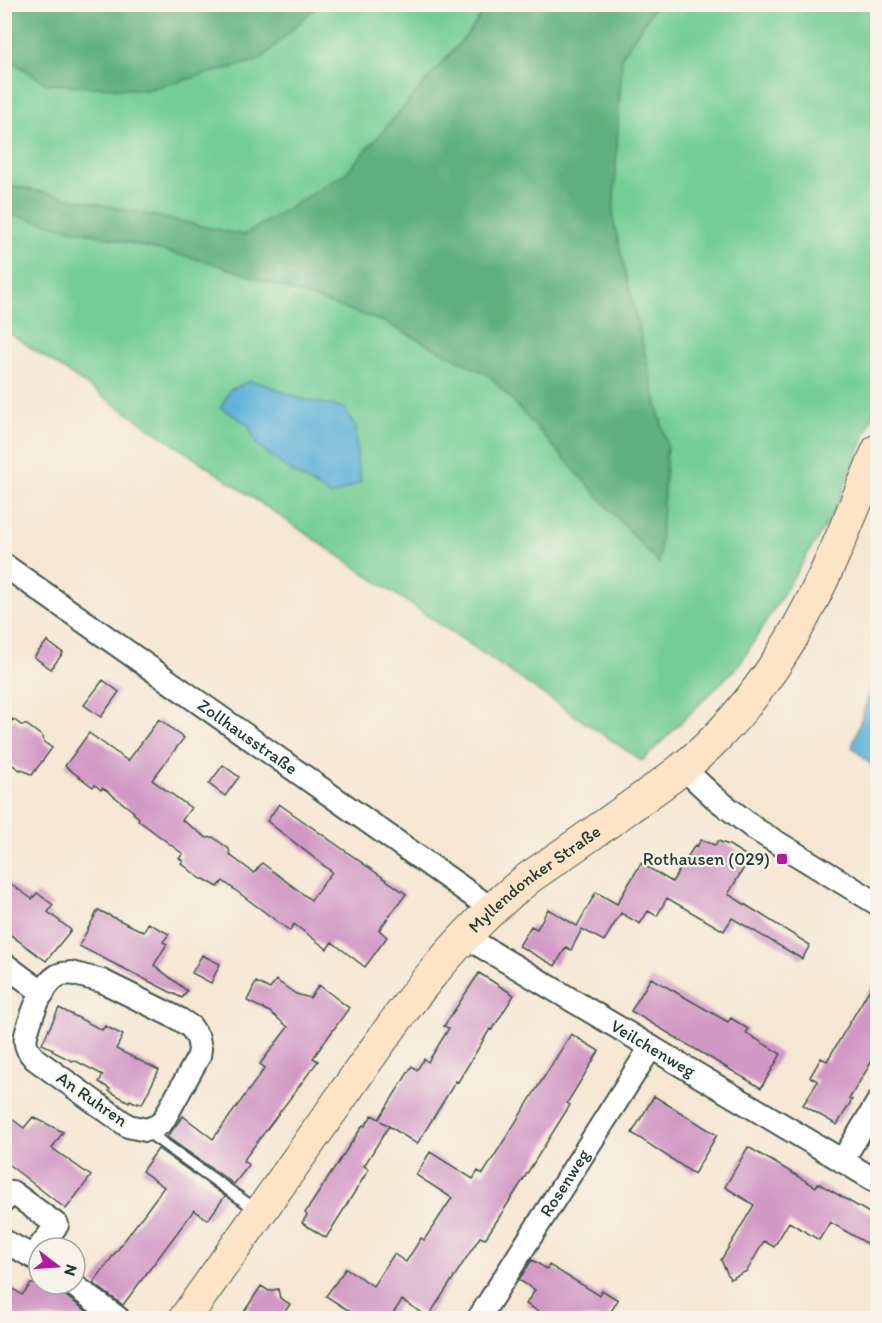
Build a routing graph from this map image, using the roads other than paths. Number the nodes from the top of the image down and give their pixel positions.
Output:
1 (878, 450) edge
2 (4, 566) edge
3 (683, 768) junction
4 (878, 904) edge
5 (492, 909) junction
6 (464, 936) junction
7 (4, 964) edge
8 (43, 993) junction
9 (651, 1047) junction
10 (878, 1102) edge
11 (146, 1130) junction
12 (842, 1161) junction
13 (878, 1182) edge
14 (7, 1193) edge
15 (260, 1212) junction
16 (50, 1236) edge
17 (4, 1241) edge
18 (27, 1252) edge
19 (87, 1295) edge
20 (118, 1318) edge
21 (185, 1318) edge
22 (479, 1318) edge

1 - 3 street, Myllendonker Straße
2 - 5 street, Zollhausstraße
3 - 4 street
3 - 5 street, Myllendonker Straße
5 - 6 street, Myllendonker Straße
6 - 9 street, Veilchenweg
6 - 15 street, Myllendonker Straße
7 - 8 street
8 - 11 street, An Ruhren
8 - 11 street, An Ruhren
9 - 12 street, Veilchenweg
9 - 22 street, Rosenweg
10 - 12 street
11 - 15 lane
12 - 13 street, Veilchenweg
14 - 16 street
15 - 21 street, Myllendonker Straße
17 - 18 street
19 - 20 street

